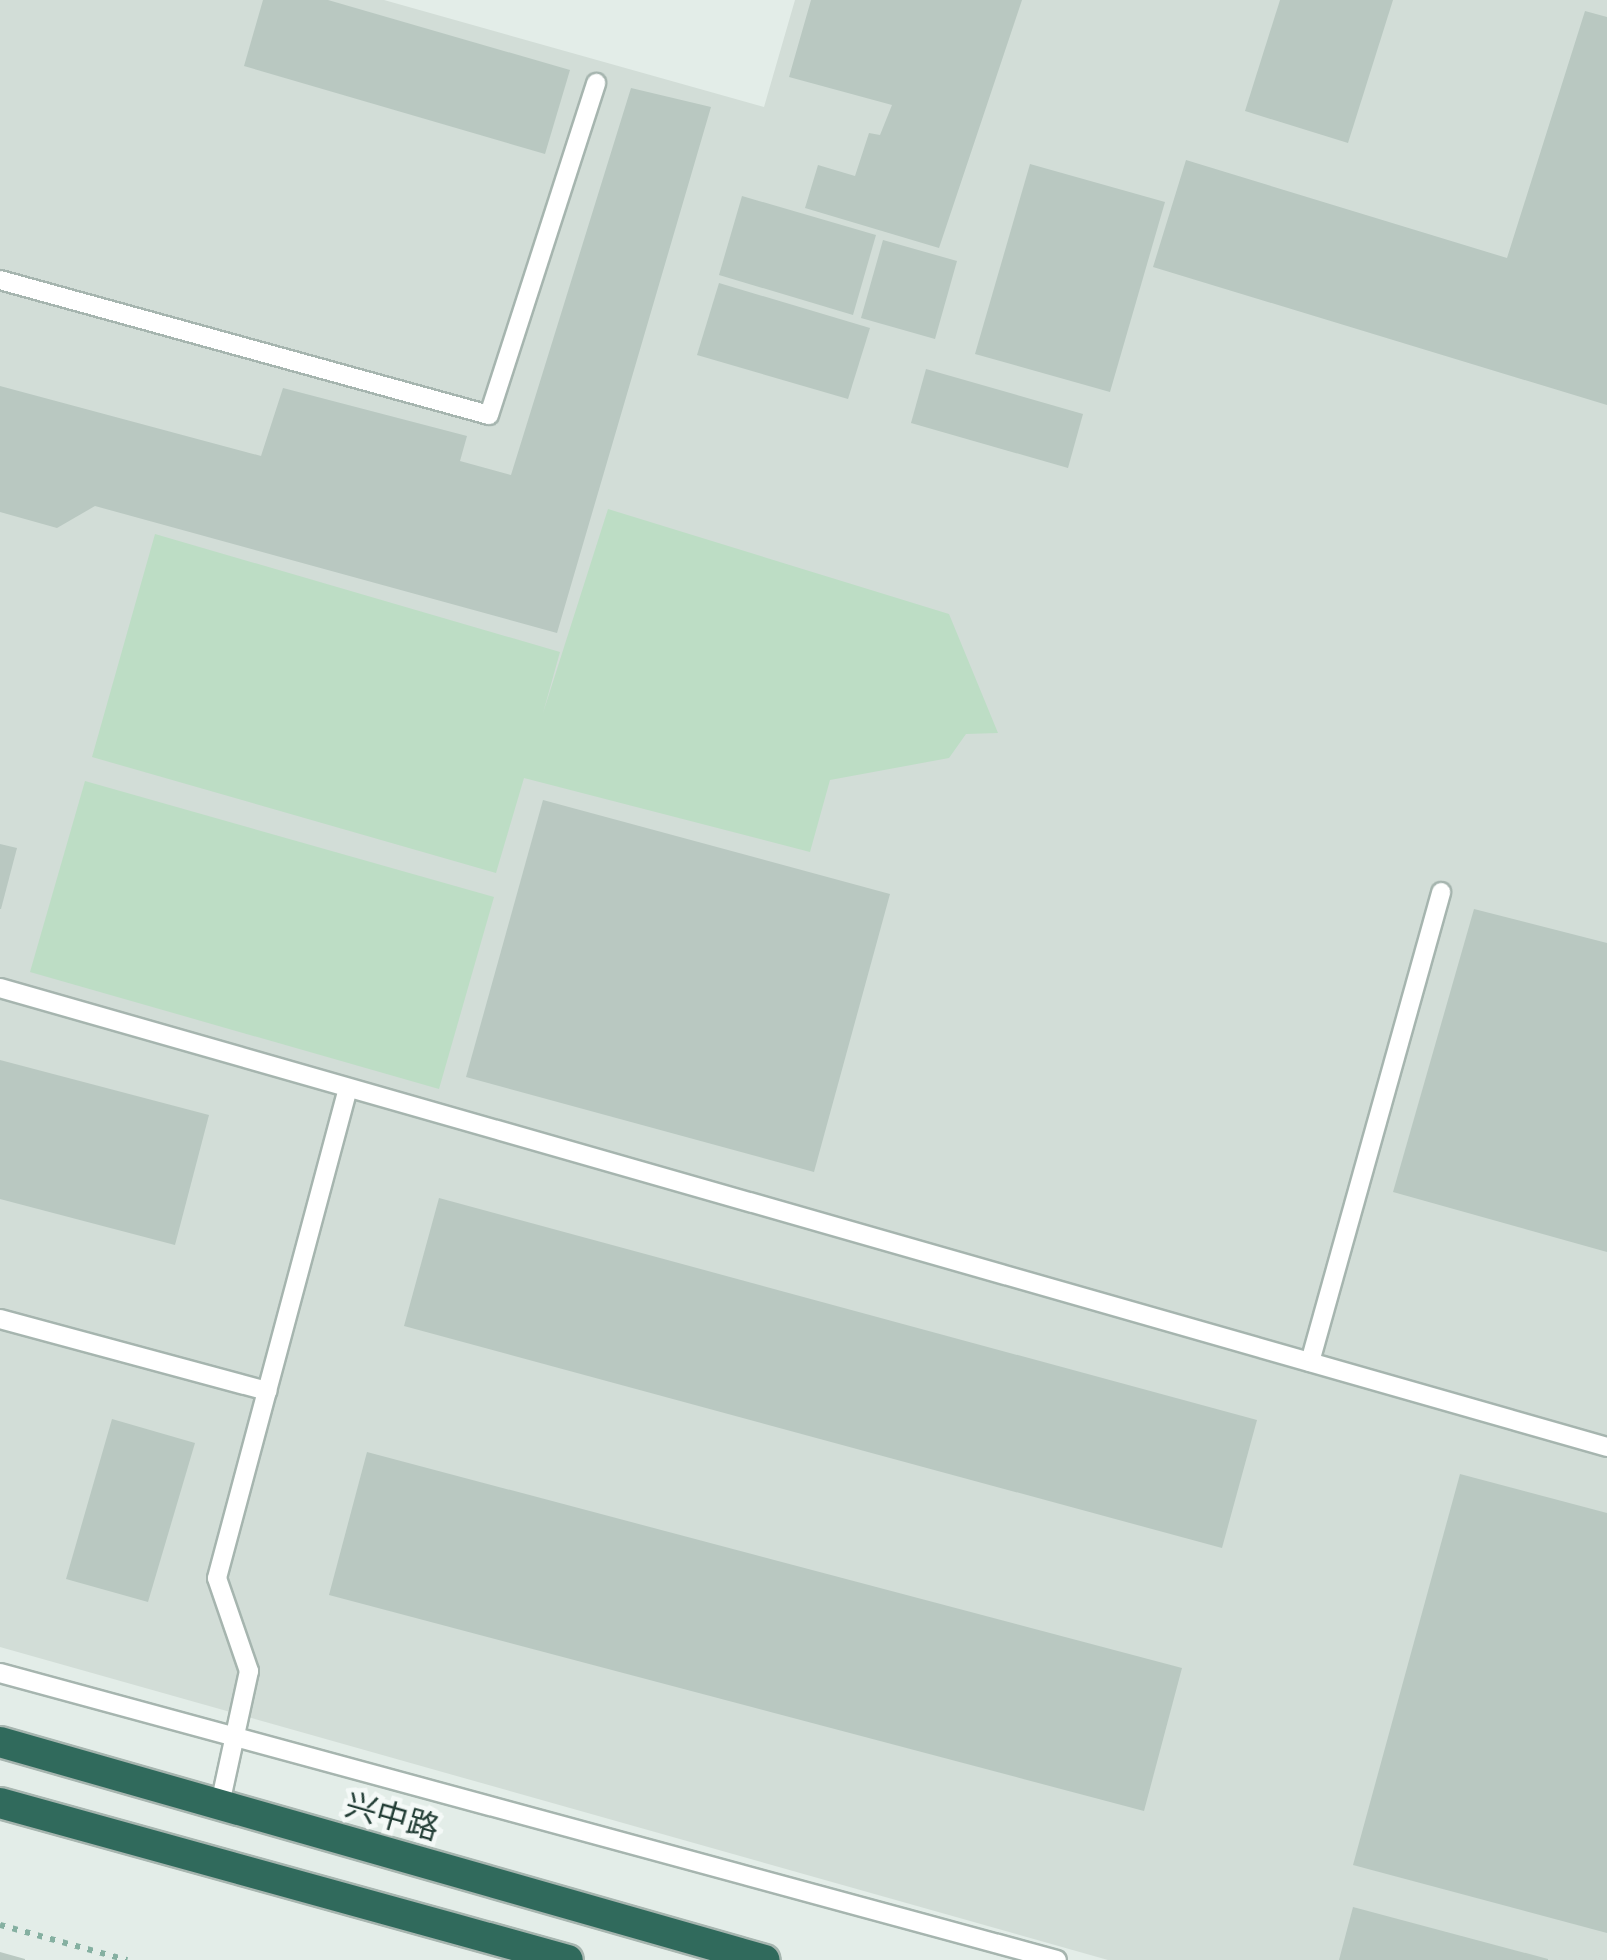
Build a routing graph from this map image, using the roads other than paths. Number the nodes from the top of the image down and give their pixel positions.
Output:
1 (596, 83) dead end
2 (0, 280) edge
3 (1442, 892) dead end
4 (0, 988) edge
5 (348, 1088) junction
6 (0, 1319) edge
7 (1310, 1362) junction
8 (267, 1392) junction
9 (1607, 1447) edge
10 (0, 1672) edge
11 (235, 1738) junction
12 (0, 1742) edge
13 (0, 1803) edge
14 (220, 1804) junction
15 (568, 1960) edge
16 (765, 1960) edge
17 (1058, 1960) edge

1 - 2 lane
3 - 7 lane
4 - 5 lane
5 - 7 lane
5 - 8 lane
6 - 8 lane
7 - 9 lane
8 - 11 lane
10 - 11 lane
11 - 14 lane
11 - 17 lane
12 - 14 highway, 兴中路
13 - 15 highway
14 - 16 highway, 兴中路

